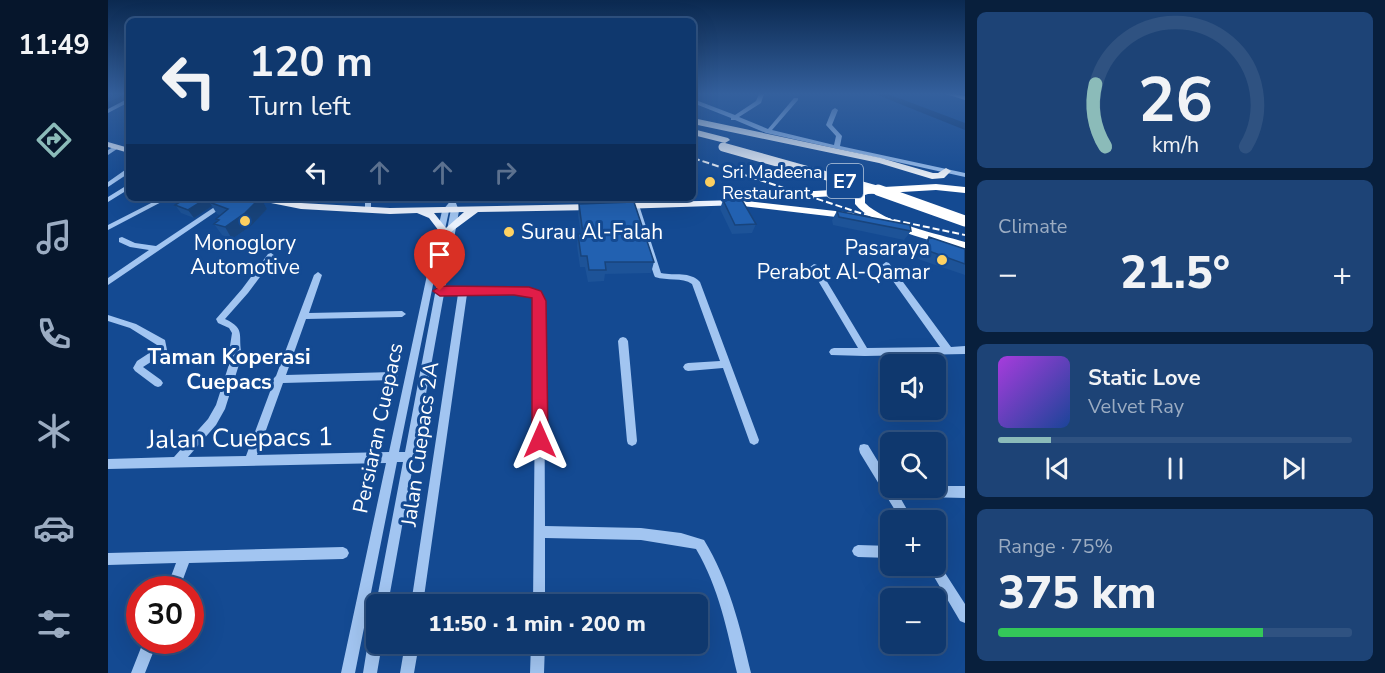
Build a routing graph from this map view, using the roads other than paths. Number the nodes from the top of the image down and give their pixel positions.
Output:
1 (714, 125) edge
2 (750, 125) edge
3 (774, 125) edge
4 (829, 125) edge
5 (768, 132) junction
6 (696, 133) edge
7 (696, 140) edge
8 (724, 144) junction
9 (112, 145) edge
10 (837, 147) junction
11 (108, 153) edge
12 (946, 171) junction
13 (126, 172) edge
14 (965, 175) edge
15 (108, 185) edge
16 (126, 188) edge
17 (965, 190) edge
18 (866, 191) junction
19 (826, 195) junction
20 (696, 197) edge
21 (108, 200) edge
22 (737, 200) junction
23 (160, 201) edge
24 (228, 201) edge
25 (276, 201) edge
26 (589, 201) edge
27 (368, 203) edge
28 (635, 205) junction
29 (453, 206) edge
30 (379, 208) junction
31 (418, 211) junction
32 (476, 211) junction
33 (965, 212) edge
34 (843, 214) junction
35 (965, 221) edge
36 (901, 226) junction
37 (108, 228) edge
38 (446, 229) junction
39 (122, 240) dead end
40 (965, 246) edge
41 (156, 249) junction
42 (271, 256) dead end
43 (886, 265) dead end
44 (814, 267) dead end
45 (318, 275) dead end
46 (108, 282) edge
47 (463, 290) junction
48 (440, 291) junction
49 (402, 314) dead end
50 (303, 316) junction
51 (108, 318) edge
52 (623, 342) dead end
53 (948, 350) junction
54 (965, 350) edge
55 (834, 352) dead end
56 (865, 352) junction
57 (725, 364) junction
58 (688, 367) dead end
59 (393, 376) dead end
60 (278, 379) junction
61 (158, 383) dead end
62 (754, 440) dead end
63 (632, 441) dead end
64 (864, 449) dead end
65 (394, 457) junction
66 (410, 457) junction
67 (250, 460) junction
68 (177, 462) junction
69 (108, 464) edge
70 (880, 476) edge
71 (965, 492) edge
72 (946, 493) edge
73 (540, 532) junction
74 (858, 551) dead end
75 (880, 552) edge
76 (343, 553) dead end
77 (186, 557) junction
78 (108, 559) edge
79 (178, 576) edge
80 (940, 576) edge
81 (384, 594) edge
82 (418, 594) edge
83 (539, 594) edge
84 (965, 616) edge
85 (145, 654) edge
86 (373, 654) edge
87 (410, 654) edge
88 (538, 654) edge
89 (138, 673) edge
90 (348, 673) edge
91 (370, 673) edge
92 (407, 673) edge
93 (537, 673) edge
94 (744, 673) edge

1 - 12 highway
2 - 5 street
3 - 5 street
4 - 10 street
5 - 10 street
6 - 8 highway, E7
7 - 8 highway, E7
8 - 33 highway, E7
8 - 35 highway, E7, bridge
9 - 11 street
10 - 12 street
12 - 14 street
13 - 15 street
16 - 21 street
17 - 18 highway
18 - 19 highway
18 - 36 highway
19 - 22 highway
19 - 34 highway
20 - 22 main road
22 - 28 main road
22 - 34 highway
23 - 37 street
24 - 41 street
25 - 27 main road
26 - 29 main road
27 - 30 main road
28 - 32 main road
28 - 57 street
29 - 30 main road
29 - 31 main road
29 - 32 main road
29 - 38 street, Persiaran Cuepacs
30 - 31 main road
31 - 38 main road
32 - 38 main road
34 - 36 highway
36 - 40 highway
38 - 48 street, Persiaran Cuepacs
38 - 65 street, Persiaran Cuepacs
39 - 41 street
41 - 46 street
42 - 68 street
43 - 53 street
44 - 56 street
45 - 50 street
47 - 48 street
47 - 73 street
47 - 82 street, Jalan Cuepacs 2A
48 - 66 street, Persiaran Cuepacs
49 - 50 street
50 - 60 street
51 - 61 street
52 - 63 street
53 - 54 street
53 - 56 street
55 - 56 street
57 - 58 street
57 - 62 street
59 - 60 street
60 - 67 street
64 - 70 street
65 - 66 street, Jalan Cuepacs 1
65 - 67 street, Jalan Cuepacs 1
65 - 90 street, Persiaran Cuepacs
66 - 81 street, Persiaran Cuepacs
67 - 68 street, Jalan Cuepacs 1
68 - 69 street, Jalan Cuepacs 1
71 - 72 street
73 - 83 street
73 - 94 street
74 - 75 street
76 - 77 street
77 - 78 street
77 - 79 street
80 - 84 street
85 - 89 street
86 - 91 street
87 - 92 street
88 - 93 street

